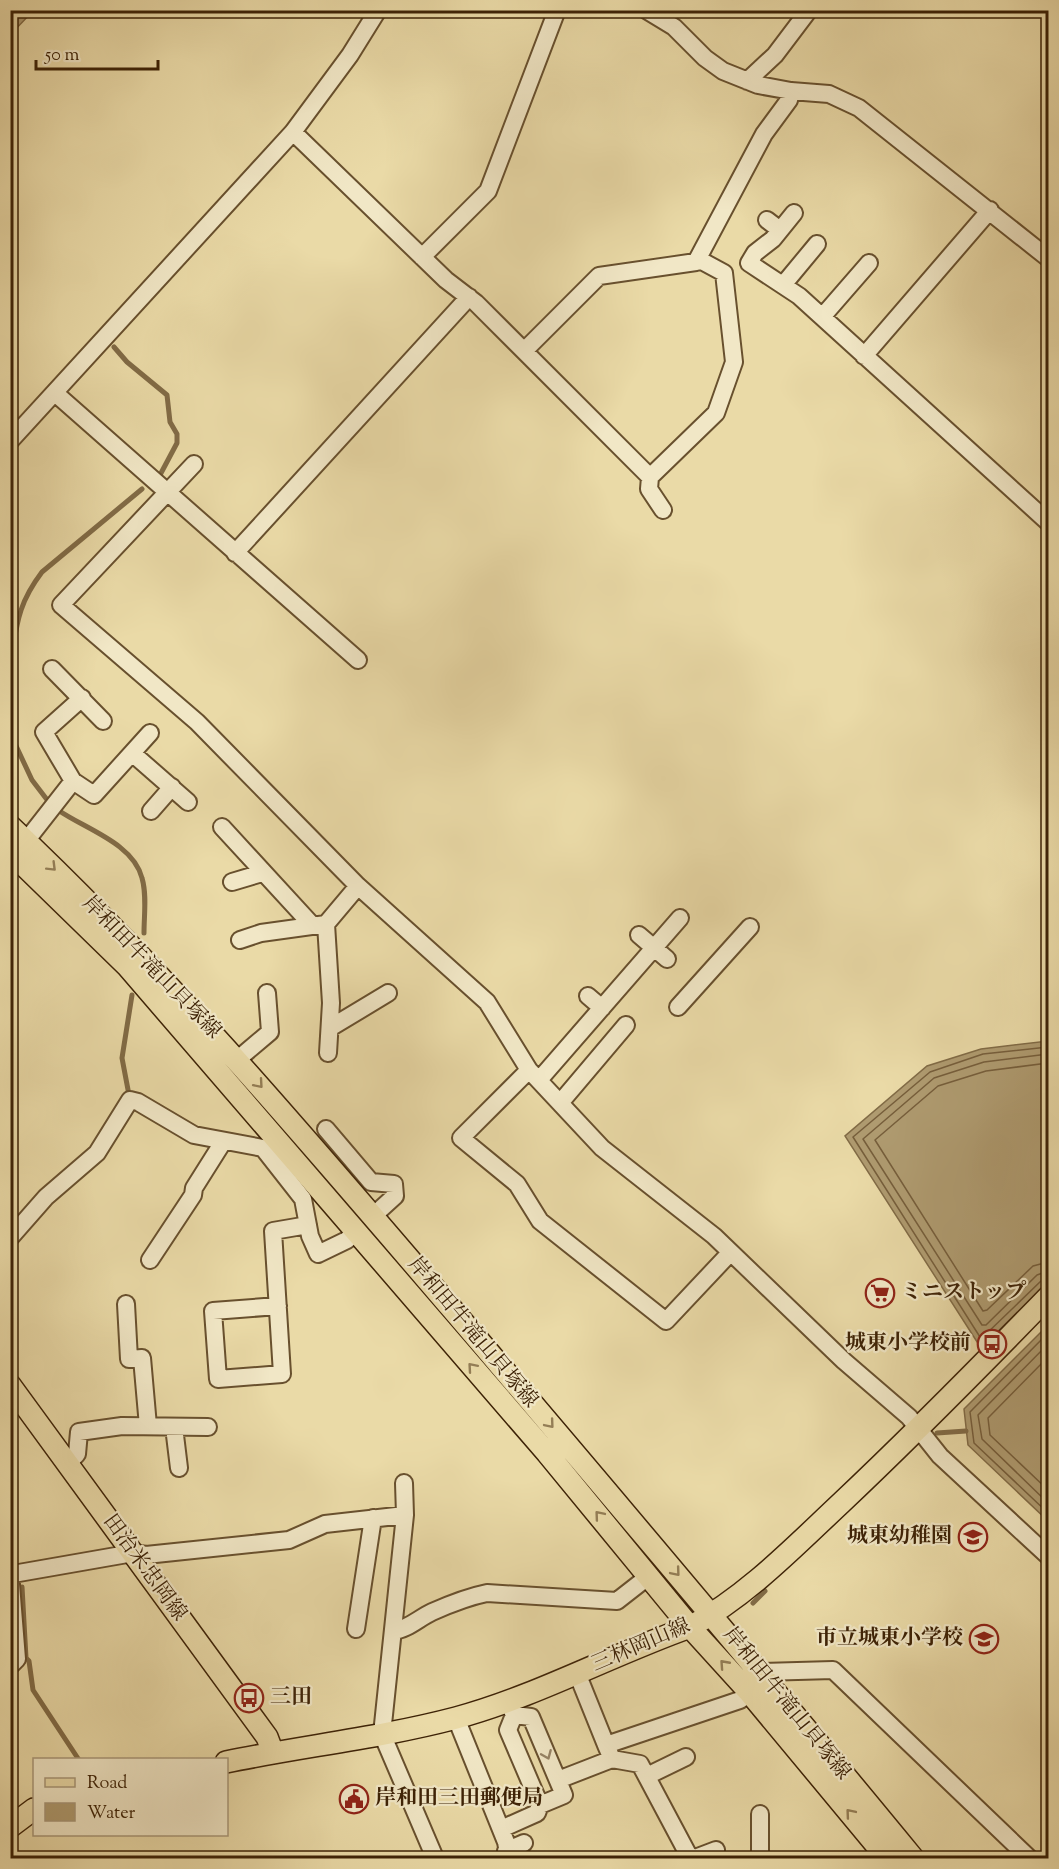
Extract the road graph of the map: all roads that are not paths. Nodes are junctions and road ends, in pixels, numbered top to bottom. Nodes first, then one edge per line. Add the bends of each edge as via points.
1 (378, 10) edge
2 (557, 10) edge
3 (646, 10) edge
4 (809, 10) edge
5 (747, 81) junction
6 (791, 91) junction
7 (293, 132) junction
8 (990, 210) junction
9 (794, 213) dead end
10 (817, 244) dead end
11 (422, 257) junction
12 (1048, 258) edge
13 (698, 259) junction
14 (869, 263) dead end
15 (783, 285) junction
16 (469, 297) junction
17 (822, 317) junction
18 (525, 350) junction
19 (864, 356) junction
20 (55, 393) junction
21 (10, 441) edge
22 (194, 464) dead end
23 (650, 477) junction
24 (168, 494) junction
25 (663, 510) dead end
26 (1048, 522) edge
27 (235, 553) junction
28 (358, 660) dead end
29 (52, 669) dead end
30 (82, 698) junction
31 (103, 721) dead end
32 (150, 733) dead end
33 (132, 753) junction
34 (73, 781) junction
35 (172, 787) junction
36 (188, 802) dead end
37 (151, 812) dead end
38 (10, 826) edge
39 (222, 827) dead end
40 (18, 846) edge
41 (262, 873) junction
42 (232, 882) dead end
43 (358, 886) junction
44 (680, 918) dead end
45 (319, 924) junction
46 (750, 927) dead end
47 (639, 935) dead end
48 (240, 940) dead end
49 (654, 947) junction
50 (667, 958) dead end
51 (267, 993) dead end
52 (388, 993) dead end
53 (588, 996) dead end
54 (678, 1006) dead end
55 (602, 1008) junction
56 (626, 1026) dead end
57 (330, 1028) junction
58 (328, 1053) dead end
59 (238, 1059) junction
60 (534, 1075) junction
61 (560, 1103) junction
62 (326, 1129) dead end
63 (223, 1142) junction
64 (373, 1216) junction
65 (308, 1225) junction
66 (356, 1231) junction
67 (10, 1238) edge
68 (730, 1253) junction
69 (150, 1260) dead end
70 (1048, 1297) edge
71 (126, 1304) dead end
72 (278, 1306) junction
73 (10, 1385) edge
74 (148, 1426) junction
75 (174, 1427) junction
76 (208, 1428) dead end
77 (918, 1429) junction
78 (68, 1463) junction
79 (179, 1468) dead end
80 (404, 1483) dead end
81 (405, 1515) junction
82 (373, 1518) junction
83 (133, 1553) junction
84 (1048, 1556) edge
85 (12, 1573) edge
86 (649, 1576) junction
87 (712, 1614) junction
88 (690, 1627) junction
89 (356, 1629) dead end
90 (393, 1631) junction
91 (10, 1666) edge
92 (761, 1672) junction
93 (577, 1673) junction
94 (750, 1693) junction
95 (511, 1708) junction
96 (456, 1718) junction
97 (382, 1734) junction
98 (609, 1752) junction
99 (273, 1753) junction
100 (686, 1757) dead end
101 (228, 1762) edge
102 (647, 1776) junction
103 (558, 1780) junction
104 (540, 1805) junction
105 (33, 1810) edge
106 (760, 1814) dead end
107 (10, 1827) edge
108 (501, 1829) junction
109 (524, 1843) dead end
110 (716, 1850) dead end
111 (508, 1855) edge
112 (435, 1858) edge
113 (693, 1858) edge
114 (760, 1858) edge
115 (887, 1858) edge
116 (913, 1858) edge
117 (1029, 1858) edge

1 - 7 street
2 - 11 street via 488,190
3 - 5 street via 674,27 723,71
4 - 5 street via 775,55
5 - 6 street
6 - 8 street via 829,94 859,108
6 - 13 street
7 - 11 street
7 - 20 street
8 - 12 street
8 - 19 street
9 - 15 street via 773,225 749,263
10 - 15 street
11 - 16 street
13 - 18 street via 599,276
13 - 23 street via 724,273 734,362 716,413
14 - 17 street
15 - 17 street
16 - 18 street
16 - 27 street
17 - 19 street
18 - 23 street
19 - 26 street
20 - 21 street
20 - 24 street
22 - 24 street
23 - 25 street via 649,489
24 - 27 street
24 - 43 street via 61,605 197,722
27 - 28 street
29 - 30 street
30 - 31 street
30 - 34 street via 44,732
32 - 33 street
33 - 34 street via 94,795
33 - 35 street
34 - 40 street
35 - 36 street
35 - 37 street
38 - 40 main road, 岸和田牛滝山貝塚線
39 - 41 street
40 -> 59 main road, 岸和田牛滝山貝塚線 via 142,955
40 - 66 main road, 岸和田牛滝山貝塚線
41 - 42 street
41 - 45 street
43 - 45 street
43 - 60 street via 487,1002
44 - 49 street
45 - 48 street
45 - 57 street via 331,1003
46 - 54 street via 688,984
47 - 49 street
49 - 50 street
49 - 55 street
51 - 59 street via 270,1032
52 - 57 street
53 - 55 street
55 - 60 street
56 - 61 street
57 - 58 street
59 -> 64 main road, 岸和田牛滝山貝塚線
60 - 61 street
60 - 68 street via 461,1138 517,1184 540,1221 666,1321
61 - 68 street via 602,1148
62 - 64 street via 371,1182 394,1184 395,1196
63 - 65 street via 263,1148 303,1199
63 - 67 street via 194,1135 130,1100 97,1153 46,1197
63 - 69 street
64 -> 87 main road, 岸和田牛滝山貝塚線
65 - 66 street via 318,1254 347,1240
65 - 72 street via 273,1231
86 -> 66 main road, 岸和田牛滝山貝塚線
68 - 77 street
70 - 77 main road, 三林岡山線
71 - 74 street via 129,1359 142,1358
72 - 72 street via 282,1374 218,1379 213,1311
73 - 78 main road, 田治米忠岡線
74 - 75 street
74 - 78 street via 79,1432 77,1454
75 - 76 street
75 - 79 street
77 - 84 street via 940,1456
77 - 87 main road, 三林岡山線 via 773,1567
78 - 83 main road, 田治米忠岡線
80 - 81 street
81 - 82 street
81 - 90 street
82 - 83 street via 325,1524 289,1540 256,1545
82 - 89 street via 355,1589
83 - 85 street
83 - 99 main road, 田治米忠岡線 via 267,1737
85 - 91 street via 17,1659
86 - 88 main road, 岸和田牛滝山貝塚線
86 - 90 street via 617,1601 487,1593 467,1597
87 - 88 main road, 三林岡山線
87 - 92 main road, 岸和田牛滝山貝塚線
88 - 93 main road, 三林岡山線
94 -> 88 main road, 岸和田牛滝山貝塚線
90 - 97 street
92 - 116 main road, 岸和田牛滝山貝塚線
92 - 117 street via 833,1670
93 - 95 main road, 三林岡山線
93 - 98 street
94 - 98 street
115 -> 94 main road, 岸和田牛滝山貝塚線
95 - 96 main road, 三林岡山線
95 -> 103 street via 531,1717
95 - 104 street via 507,1730
96 - 97 main road, 三林岡山線
96 - 108 street
97 - 99 main road, 三林岡山線
97 - 112 street
98 - 102 street via 640,1764
98 - 103 street
99 - 101 main road, 三林岡山線
100 - 102 street
102 - 113 street
103 - 104 street via 564,1795
104 - 108 street via 537,1813
105 - 107 main road
106 - 114 street
108 - 111 street
109 - 111 street
110 - 113 street

